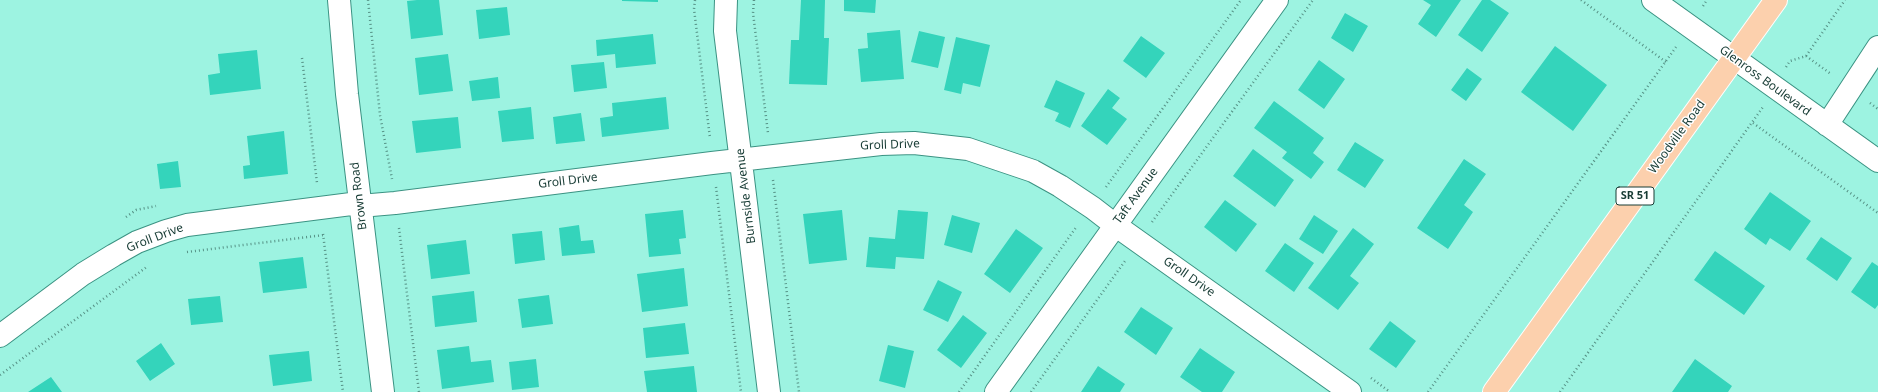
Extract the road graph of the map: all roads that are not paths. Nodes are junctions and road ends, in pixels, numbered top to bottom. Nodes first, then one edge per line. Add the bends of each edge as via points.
1 (339, 0) edge
2 (726, 0) edge
3 (1276, 0) edge
4 (1653, 0) edge
5 (1776, 0) edge
6 (1878, 47) edge
7 (1734, 58) junction
8 (1826, 125) junction
9 (742, 160) junction
10 (1878, 161) edge
11 (359, 205) junction
12 (1115, 226) junction
13 (0, 336) edge
14 (383, 392) edge
15 (770, 392) edge
16 (996, 392) edge
17 (1350, 392) edge
18 (1494, 392) edge

1 - 11 street, Brown Road
2 - 9 street, Burnside Avenue via 725,31
3 - 12 street, Taft Avenue
4 - 7 street, Glenross Boulevard
5 - 7 main road, Woodville Road / SR 51
6 - 8 street
7 - 8 street, Glenross Boulevard
7 - 18 main road, Woodville Road / SR 51
8 - 10 street, Glenross Boulevard
9 - 11 street, Groll Drive via 395,203
9 - 12 street, Groll Drive via 881,144 914,143 968,149 1019,165 1045,177 1093,208
9 - 15 street, Burnside Avenue
11 - 13 street, Groll Drive via 187,225 166,231 137,242 83,274
11 - 14 street, Brown Road
12 - 16 street, Taft Avenue
12 - 17 street, Groll Drive

